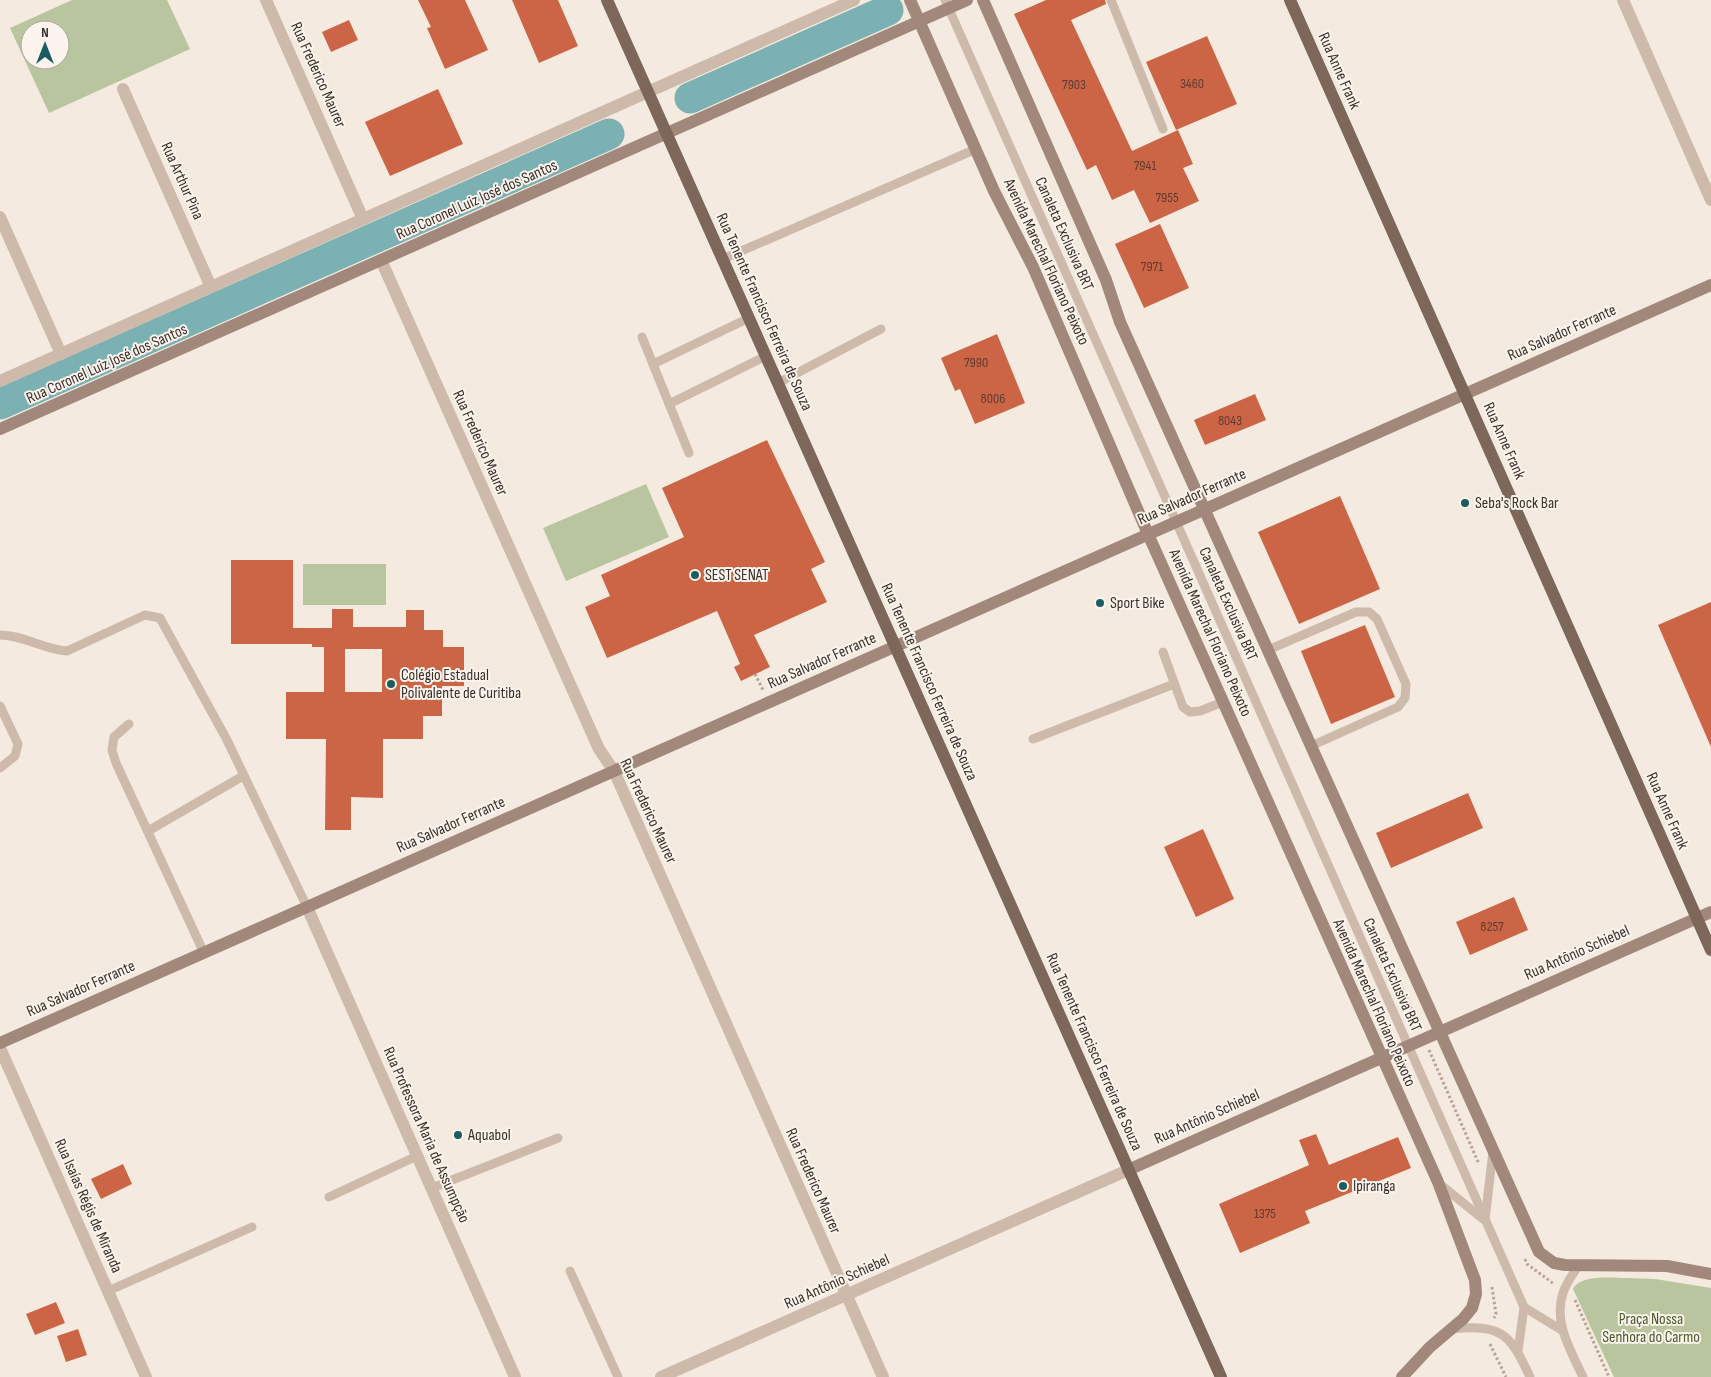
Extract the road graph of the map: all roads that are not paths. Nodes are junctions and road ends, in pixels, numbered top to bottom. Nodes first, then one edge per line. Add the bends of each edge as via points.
1 (266, 0) edge
2 (607, 0) edge
3 (854, 0) edge
4 (910, 0) edge
5 (967, 0) edge
6 (983, 0) edge
7 (1110, 0) edge
8 (1290, 0) edge
9 (1623, 0) edge
10 (946, 4) edge
11 (920, 21) junction
12 (123, 89) dead end
13 (648, 92) junction
14 (1163, 129) dead end
15 (667, 133) junction
16 (976, 149) junction
17 (1711, 200) edge
18 (0, 217) edge
19 (363, 218) junction
20 (723, 258) junction
21 (382, 260) junction
22 (1711, 285) edge
23 (211, 286) junction
24 (749, 318) junction
25 (881, 329) dead end
26 (642, 337) dead end
27 (61, 354) junction
28 (766, 356) junction
29 (653, 364) junction
30 (0, 381) edge
31 (778, 383) junction
32 (1465, 394) junction
33 (669, 404) junction
34 (0, 429) edge
35 (689, 453) dead end
36 (1205, 509) junction
37 (1176, 522) junction
38 (1148, 534) junction
39 (0, 635) edge
40 (895, 646) junction
41 (1268, 650) junction
42 (1163, 652) dead end
43 (1174, 684) junction
44 (1222, 702) junction
45 (0, 706) edge
46 (129, 724) dead end
47 (1033, 739) dead end
48 (1311, 746) junction
49 (0, 768) edge
50 (614, 771) junction
51 (243, 776) junction
52 (148, 831) junction
53 (306, 907) junction
54 (1711, 912) edge
55 (1697, 918) junction
56 (1711, 950) edge
57 (204, 952) junction
58 (1440, 1032) junction
59 (0, 1043) edge
60 (1408, 1046) junction
61 (0, 1048) edge
62 (1380, 1058) junction
63 (558, 1138) dead end
64 (1494, 1150) junction
65 (417, 1156) junction
66 (1128, 1170) junction
67 (1438, 1182) junction
68 (432, 1188) junction
69 (329, 1197) dead end
70 (1485, 1221) junction
71 (252, 1227) dead end
72 (1578, 1266) junction
73 (570, 1271) dead end
74 (1711, 1274) edge
75 (108, 1291) junction
76 (846, 1295) junction
77 (1524, 1307) junction
78 (1451, 1329) junction
79 (1563, 1331) junction
80 (1518, 1351) junction
81 (146, 1377) edge
82 (515, 1377) edge
83 (618, 1377) edge
84 (661, 1377) edge
85 (883, 1377) edge
86 (1220, 1377) edge
87 (1402, 1377) edge
88 (1530, 1377) edge
89 (1583, 1377) edge

1 - 19 street, Rua Frederico Maurer
2 - 13 main road, Rua Tenente Francisco Ferreira de Souza
3 - 13 street, Rua Coronel Luiz José dos Santos
4 - 11 street, Avenida Marechal Floriano Peixoto
5 - 10 street, Rua Coronel Luiz José dos Santos
6 - 36 street via 1106,280 1120,322
7 - 14 lane
8 - 32 main road, Rua Anne Frank
9 - 17 street
10 - 11 street, Rua Coronel Luiz José dos Santos
10 - 37 lane, Canaleta Exclusiva BRT
11 - 15 street, Rua Coronel Luiz José dos Santos
11 - 16 street, Avenida Marechal Floriano Peixoto
12 - 23 street, Rua Arthur Pina
13 - 15 main road, Rua Tenente Francisco Ferreira de Souza
13 - 19 street, Rua Coronel Luiz José dos Santos
15 - 20 main road, Rua Tenente Francisco Ferreira de Souza
15 - 21 street, Rua Coronel Luiz José dos Santos
16 - 20 lane
16 - 38 street, Avenida Marechal Floriano Peixoto via 1033,266
18 - 27 street
19 - 23 street, Rua Coronel Luiz José dos Santos
20 - 24 main road, Rua Tenente Francisco Ferreira de Souza
21 - 34 street, Rua Coronel Luiz José dos Santos
21 - 50 street, Rua Frederico Maurer via 599,749
22 - 32 street, Rua Salvador Ferrante
23 - 27 street, Rua Coronel Luiz José dos Santos
24 - 28 main road, Rua Tenente Francisco Ferreira de Souza
24 - 29 lane
25 - 31 lane
26 - 29 lane
27 - 30 street, Rua Coronel Luiz José dos Santos
28 - 31 main road, Rua Tenente Francisco Ferreira de Souza
28 - 33 lane
29 - 33 lane
31 - 40 main road, Rua Tenente Francisco Ferreira de Souza
32 - 36 street, Rua Salvador Ferrante
32 - 55 main road, Rua Anne Frank
33 - 35 lane
36 - 37 street, Rua Salvador Ferrante
36 - 41 street
37 - 38 street, Rua Salvador Ferrante
37 - 60 lane, Canaleta Exclusiva BRT
38 - 40 street, Rua Salvador Ferrante
38 - 44 street, Avenida Marechal Floriano Peixoto
39 - 51 lane via 12,635 53,650 66,651 145,615 160,618 227,740
40 - 50 street, Rua Salvador Ferrante
40 - 66 main road, Rua Tenente Francisco Ferreira de Souza
41 - 48 street
41 - 48 lane via 1356,612 1368,612 1377,619 1406,684 1405,698 1398,707
42 - 43 lane
43 - 44 lane via 1183,707 1190,712
43 - 47 lane
44 - 62 street, Avenida Marechal Floriano Peixoto
45 - 49 lane via 18,744 15,756
46 - 52 lane via 114,737 112,750
48 - 58 street
50 - 53 street, Rua Salvador Ferrante
50 - 76 street, Rua Frederico Maurer
51 - 52 lane
51 - 53 lane
52 - 57 lane
53 - 57 street, Rua Salvador Ferrante
53 - 65 street, Rua Professora Maria de Assumpção
54 - 55 street, Rua Antônio Schiebel
55 - 56 main road, Rua Anne Frank
55 - 58 street, Rua Antônio Schiebel
57 - 59 street, Rua Salvador Ferrante
58 - 60 street, Rua Antônio Schiebel
58 - 64 street
60 - 62 street, Rua Antônio Schiebel
60 - 70 lane, Canaleta Exclusiva BRT
61 - 75 street, Rua Isaías Régis de Miranda
62 - 66 street, Rua Antônio Schiebel
62 - 67 street, Avenida Marechal Floriano Peixoto
63 - 68 lane
64 - 70 lane
64 - 72 street via 1539,1252 1554,1263
65 - 68 street, Rua Professora Maria de Assumpção
65 - 69 lane
66 - 76 street, Rua Antônio Schiebel
66 - 86 main road, Rua Tenente Francisco Ferreira de Souza
67 - 70 lane, Canaleta Exclusiva BRT
67 - 78 street, Avenida Marechal Floriano Peixoto via 1475,1280 1472,1308
68 - 82 street, Rua Professora Maria de Assumpção
70 - 77 lane, Canaleta Exclusiva BRT
71 - 75 lane
72 - 74 street via 1667,1266
72 - 79 lane via 1563,1291 1560,1305
73 - 83 lane
75 - 81 street, Rua Isaías Régis de Miranda
76 - 84 street, Rua Antônio Schiebel
76 - 85 street, Rua Frederico Maurer
77 - 79 lane
77 - 80 lane
78 - 80 lane via 1490,1328 1511,1342
78 - 87 street
79 - 89 lane
80 - 88 lane

